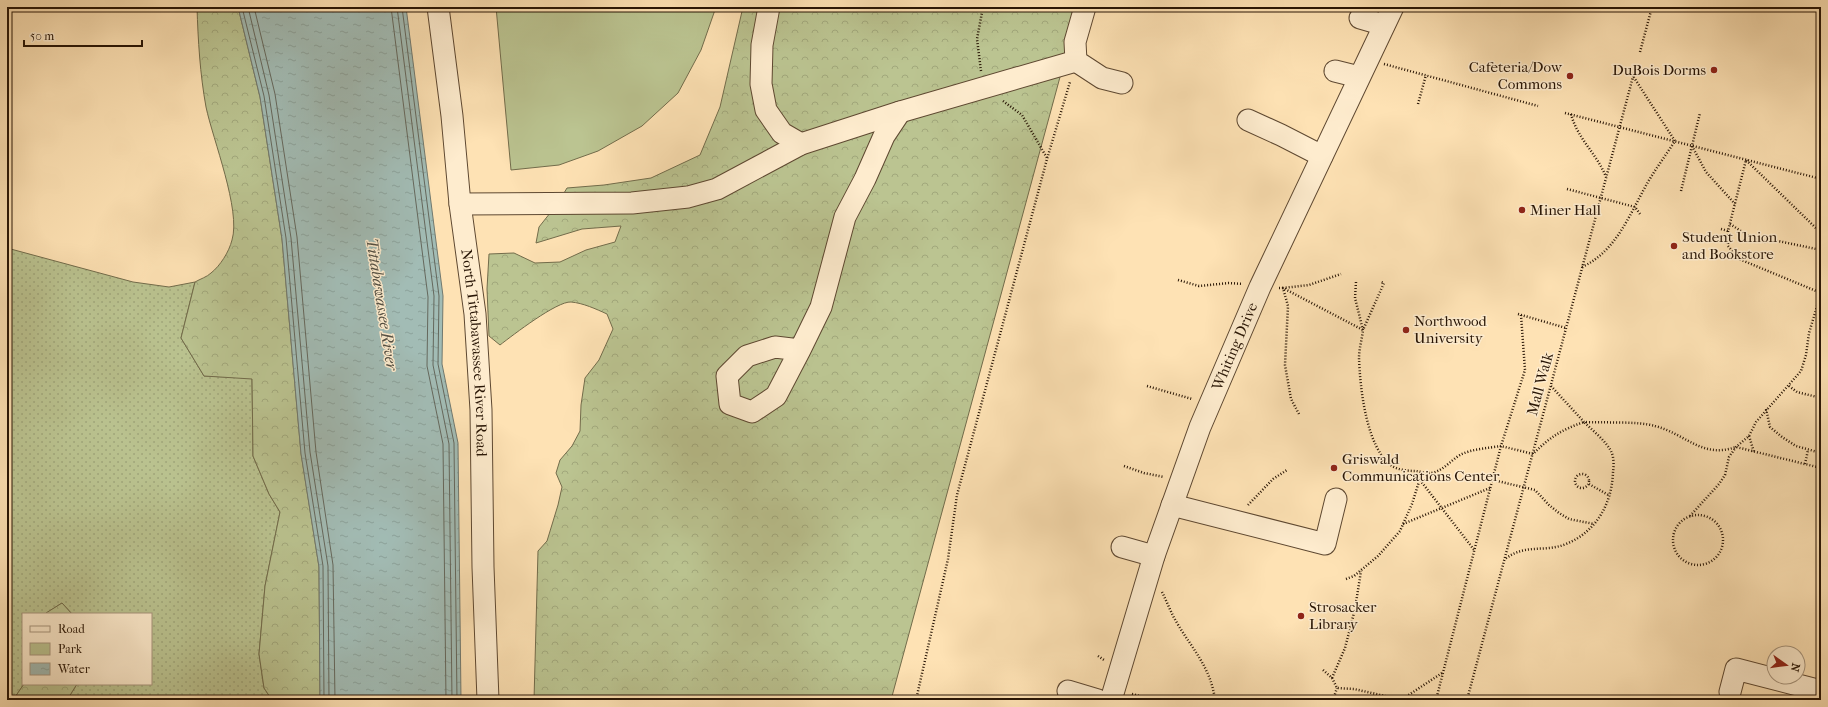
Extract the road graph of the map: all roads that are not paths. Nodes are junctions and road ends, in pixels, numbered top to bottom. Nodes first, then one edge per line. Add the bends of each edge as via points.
1 (438, 7) edge
2 (769, 7) edge
3 (1085, 7) edge
4 (1393, 7) edge
5 (1360, 18) dead end
6 (1384, 25) junction
7 (1076, 61) junction
8 (1335, 71) dead end
9 (1359, 78) junction
10 (1122, 83) dead end
11 (900, 112) junction
12 (1248, 120) dead end
13 (800, 144) junction
14 (1322, 156) junction
15 (460, 204) junction
16 (800, 350) dead end
17 (1175, 496) junction
18 (1336, 499) dead end
19 (1122, 547) dead end
20 (1154, 556) junction
21 (1068, 691) dead end
22 (1821, 691) edge
23 (1730, 692) dead end
24 (488, 700) edge
25 (1098, 700) edge
26 (1111, 700) edge

1 - 15 street, North Tittabawassee River Road
2 - 13 street via 762,45 761,84 766,110 782,133
3 - 7 street via 1076,42
4 - 6 street, Whiting Drive
5 - 6 street
6 - 9 street, Whiting Drive
7 - 10 street via 1102,78
7 - 11 street
8 - 9 street
9 - 14 street, Whiting Drive
11 - 13 street
11 - 16 street via 884,136 845,217 821,307
12 - 14 street
13 - 15 street via 717,189 688,197 632,203
14 - 17 street, Whiting Drive via 1260,286 1210,403
15 - 24 street, North Tittabawassee River Road via 475,314 481,410
17 - 18 street via 1325,544
17 - 20 street, Whiting Drive
19 - 20 street
20 - 26 street, Whiting Drive
21 - 25 street
22 - 23 street via 1736,669

